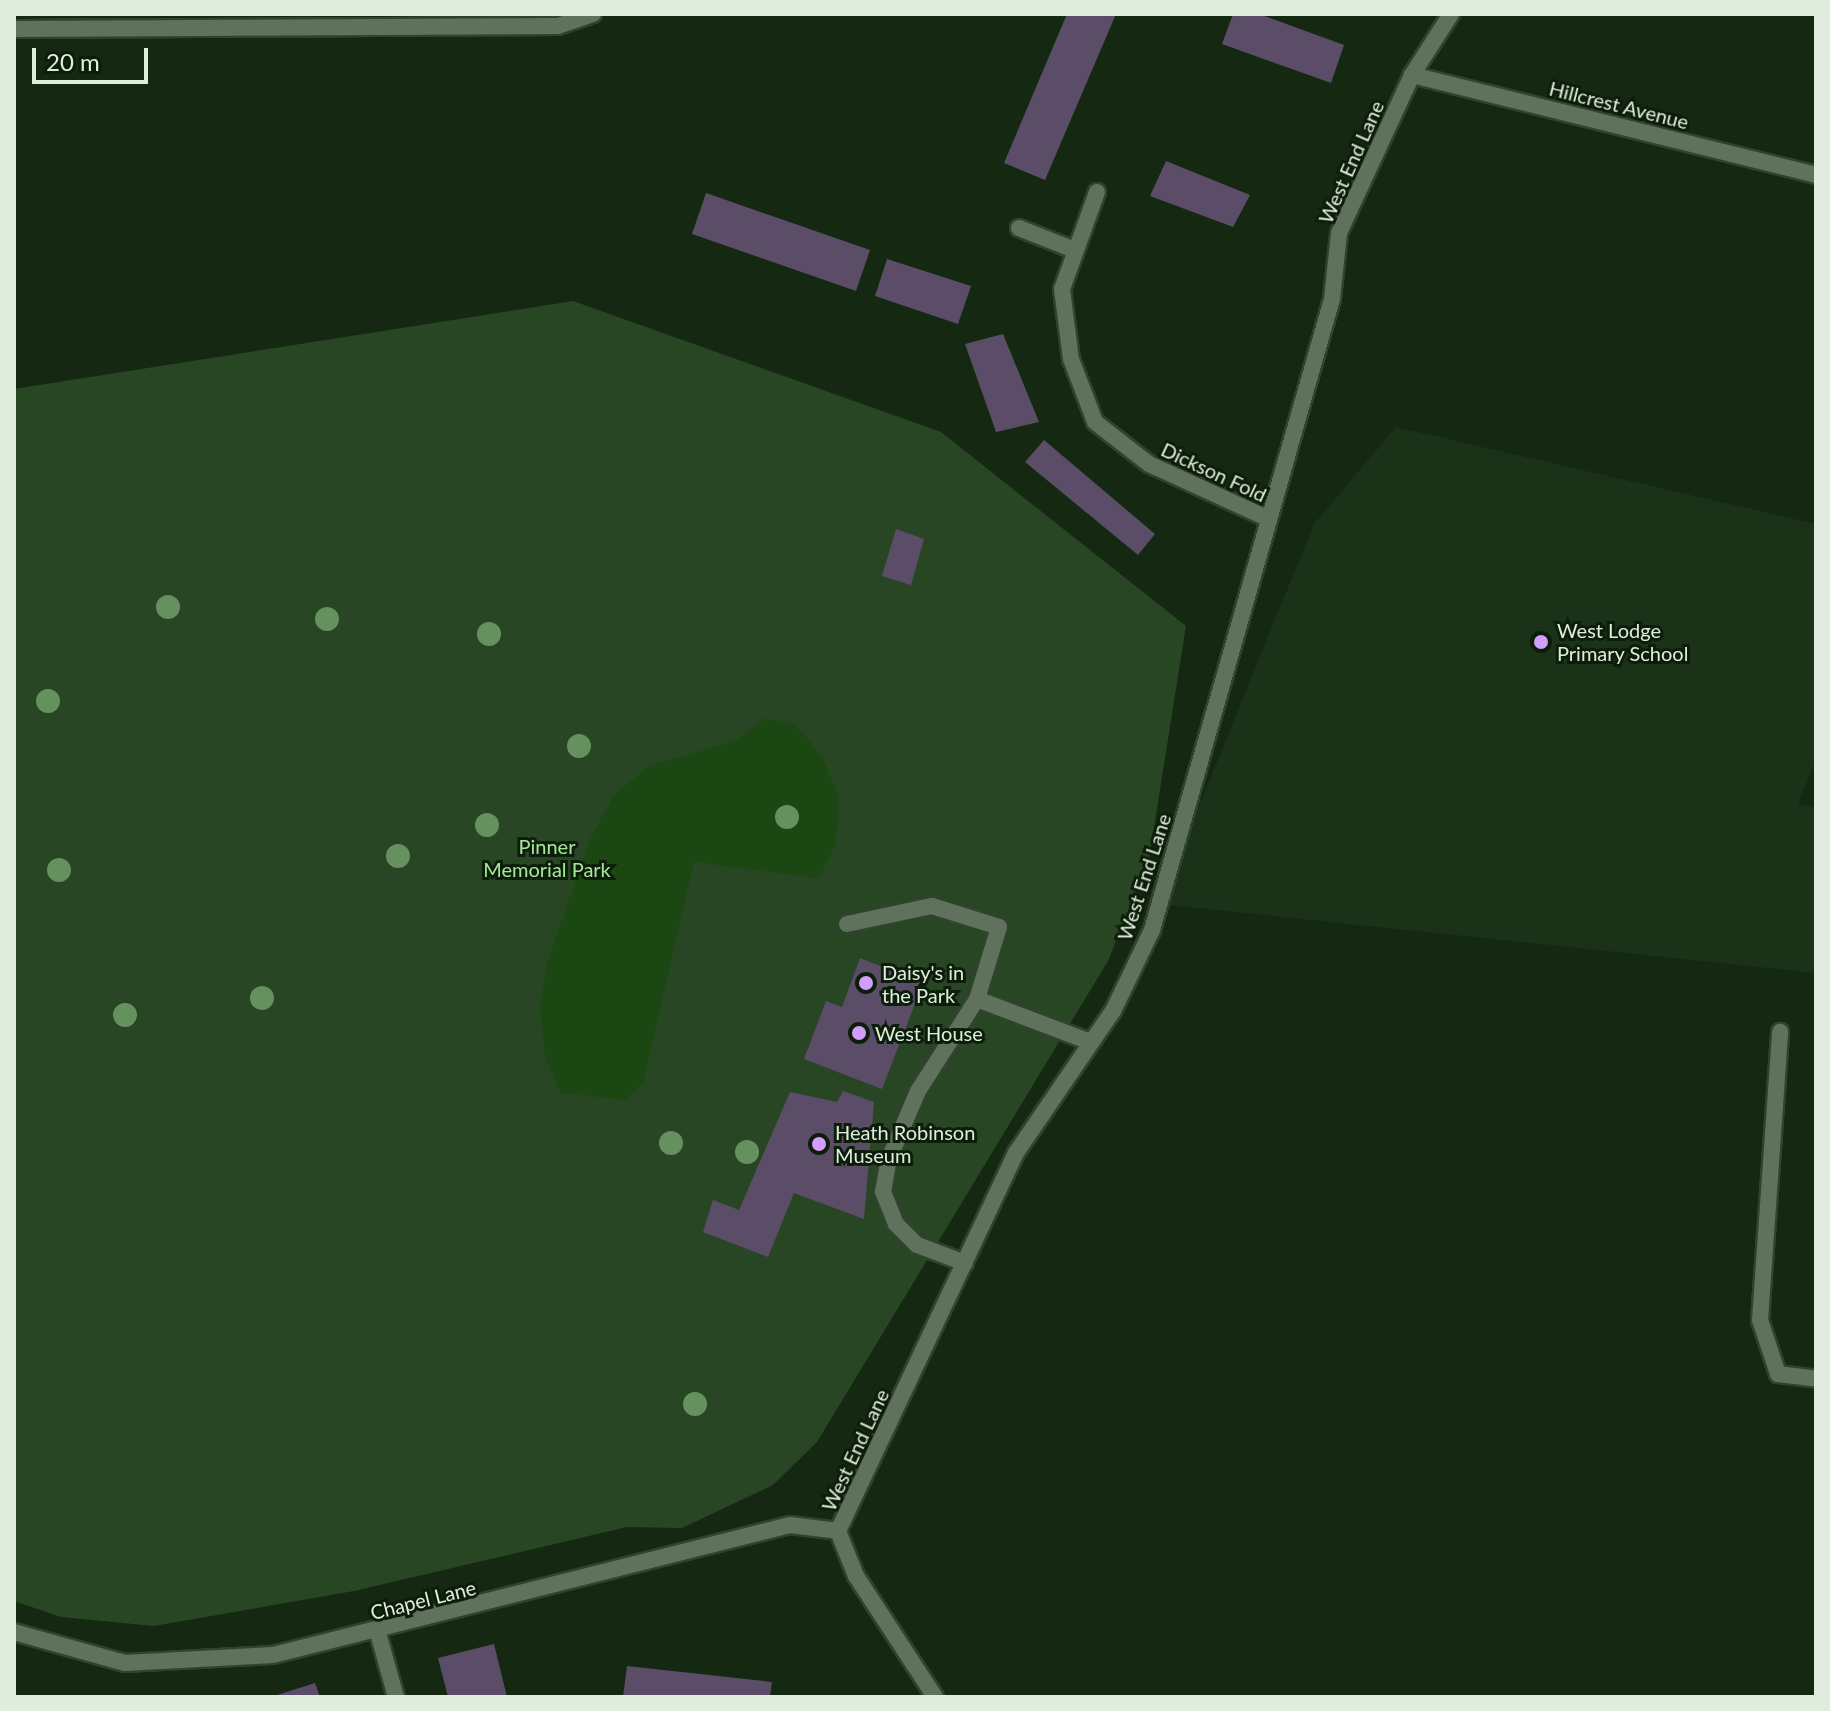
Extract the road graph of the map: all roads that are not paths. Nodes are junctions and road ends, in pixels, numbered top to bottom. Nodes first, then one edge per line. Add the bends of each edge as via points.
1 (593, 14) edge
2 (1451, 14) edge
3 (14, 29) edge
4 (1412, 75) junction
5 (1816, 175) edge
6 (1097, 192) dead end
7 (1019, 228) dead end
8 (1072, 249) junction
9 (1269, 519) junction
10 (847, 924) dead end
11 (977, 999) junction
12 (1780, 1032) dead end
13 (1090, 1042) junction
14 (965, 1263) junction
15 (1816, 1379) edge
16 (838, 1531) junction
17 (14, 1632) edge
18 (378, 1633) junction
19 (396, 1697) edge
20 (935, 1697) edge

1 - 3 street via 558,26
2 - 4 street, West End Lane
4 - 5 street, Hillcrest Avenue
4 - 9 street, West End Lane via 1339,233 1332,299
6 - 8 street, Dickson Fold
7 - 8 street
8 - 9 street, Dickson Fold via 1064,303 1071,359 1095,422 1149,464
9 - 13 street, West End Lane via 1152,930 1113,1011
10 - 11 street via 932,906 999,927
11 - 13 street
11 - 14 street via 918,1091 889,1159 883,1192 896,1224 917,1245
12 - 15 street via 1760,1320 1778,1374
13 - 14 street, West End Lane via 1016,1153
14 - 16 street, West End Lane
16 - 18 street, Chapel Lane via 790,1525
16 - 20 street, West End Lane via 856,1576
17 - 18 street, Chapel Lane via 125,1663 273,1655
18 - 19 street

